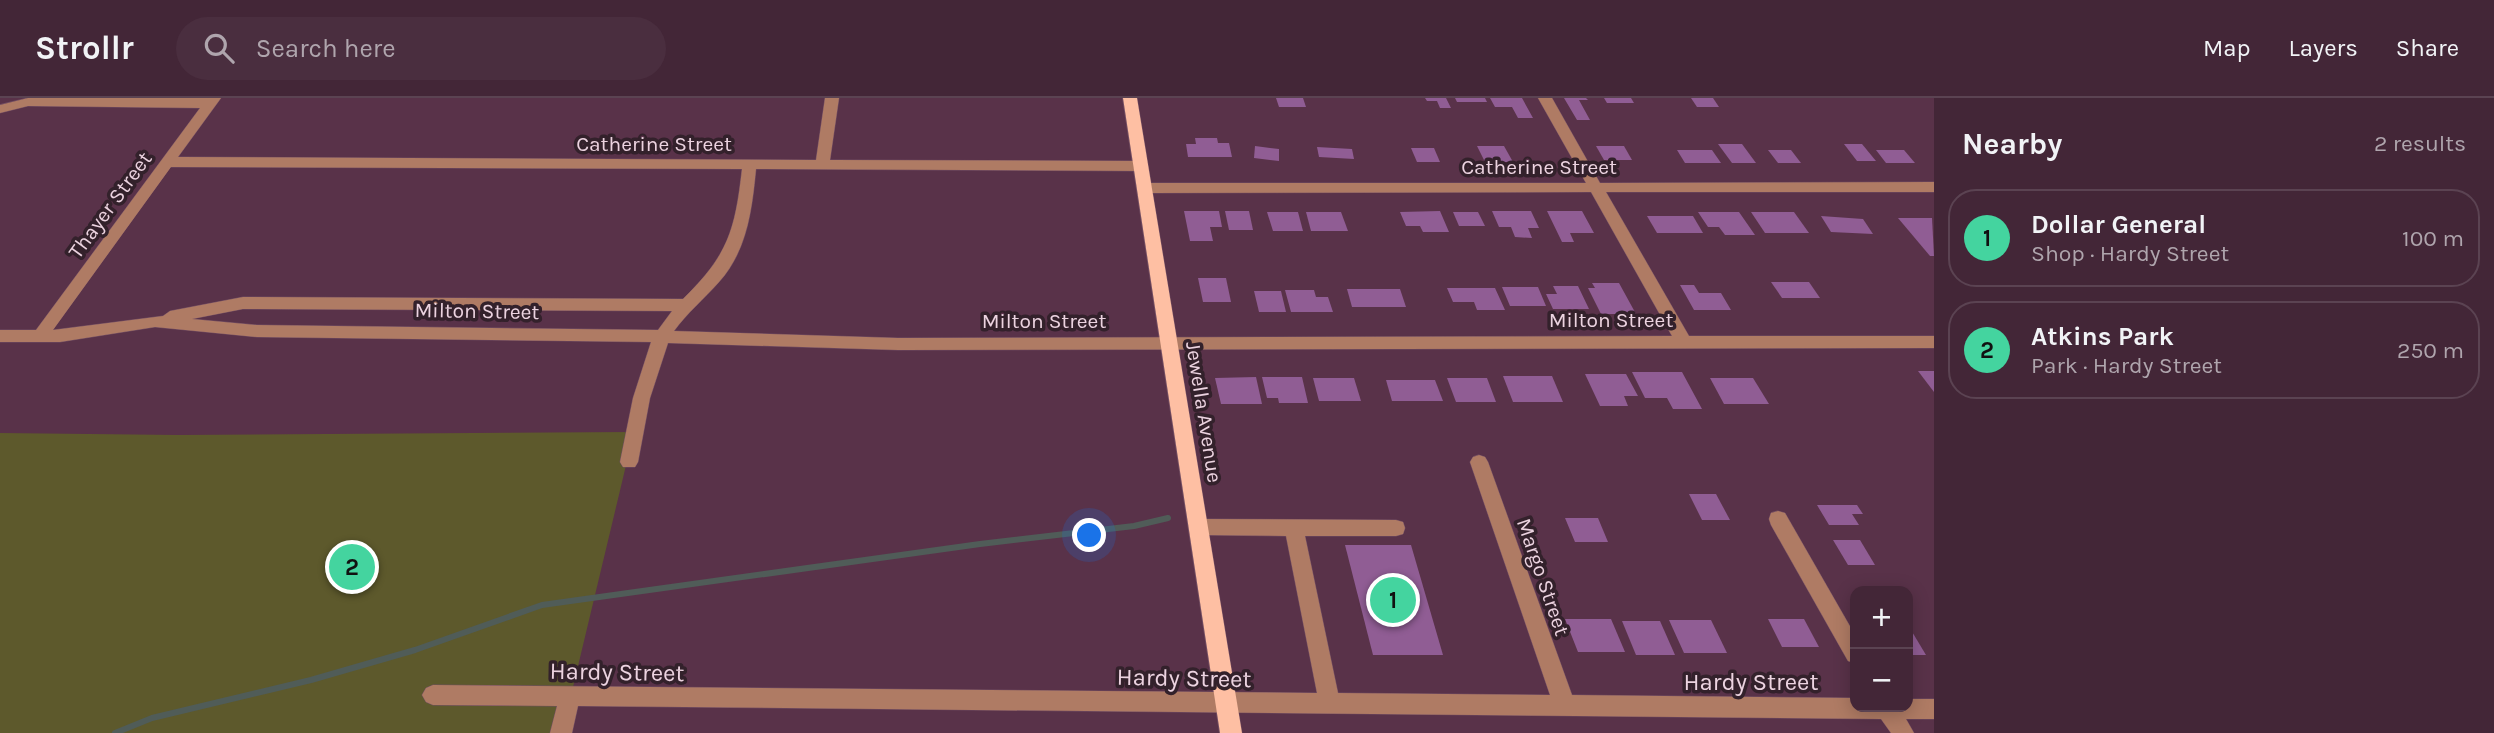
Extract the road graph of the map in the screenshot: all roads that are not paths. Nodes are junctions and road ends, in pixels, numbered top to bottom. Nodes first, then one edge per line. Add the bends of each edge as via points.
1 (832, 98) edge
2 (1130, 98) edge
3 (1545, 98) edge
4 (212, 101) edge
5 (0, 109) edge
6 (167, 162) junction
7 (749, 166) junction
8 (822, 166) junction
9 (1141, 166) junction
10 (1595, 187) junction
11 (1934, 187) edge
12 (1144, 188) junction
13 (687, 305) junction
14 (155, 321) junction
15 (0, 336) edge
16 (40, 336) junction
17 (662, 338) junction
18 (1934, 342) edge
19 (1684, 343) junction
20 (1170, 344) junction
21 (629, 462) dead end
22 (1479, 462) dead end
23 (1779, 519) dead end
24 (1199, 527) junction
25 (1294, 527) junction
26 (1396, 528) dead end
27 (1852, 649) edge
28 (433, 695) dead end
29 (570, 698) junction
30 (1227, 705) junction
31 (1330, 705) junction
32 (1565, 707) junction
33 (1850, 708) edge
34 (1913, 709) edge
35 (1934, 709) edge
36 (1890, 712) edge
37 (561, 733) edge
38 (1231, 733) edge
39 (1903, 733) edge

1 - 8 street
2 - 9 main road, Jewella Avenue
3 - 10 street
4 - 5 street via 28,102
4 - 6 street, Thayer Street
6 - 7 street, Catherine Street
6 - 16 street, Thayer Street
7 - 8 street, Catherine Street
7 - 13 street via 732,252
8 - 9 street, Catherine Street
9 - 12 main road, Jewella Avenue
10 - 11 street, Catherine Street
10 - 12 street, Catherine Street
10 - 19 street
12 - 20 main road, Jewella Avenue
13 - 14 street, Milton Street via 243,303
13 - 17 street
14 - 16 street, Milton Street
14 - 17 street, Milton Street via 257,331
15 - 16 street, Milton Street
17 - 20 street, Milton Street
17 - 21 street
18 - 19 street, Milton Street
19 - 20 street, Milton Street
20 - 24 main road, Jewella Avenue
22 - 32 street, Margo Street
23 - 27 street
24 - 25 street
24 - 30 main road, Jewella Avenue
25 - 26 street
25 - 31 street
28 - 29 street, Hardy Street
29 - 30 street, Hardy Street
29 - 37 street
30 - 31 street, Hardy Street
30 - 38 main road, Jewella Avenue
31 - 32 street, Hardy Street
32 - 33 street, Hardy Street
34 - 35 street, Hardy Street
36 - 39 street

